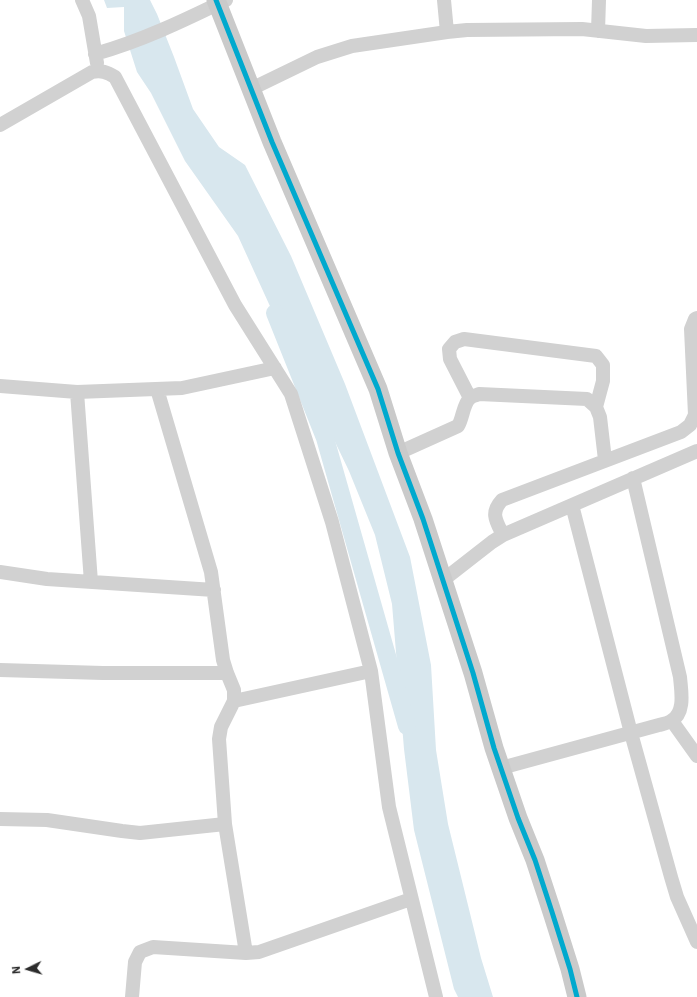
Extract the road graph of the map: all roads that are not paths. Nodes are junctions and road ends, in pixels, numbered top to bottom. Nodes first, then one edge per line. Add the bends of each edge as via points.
1 (82, 0) edge
2 (444, 0) edge
3 (599, 0) edge
4 (219, 1) edge
5 (598, 31) junction
6 (447, 32) junction
7 (697, 35) edge
8 (95, 54) junction
9 (98, 71) junction
10 (251, 89) junction
11 (0, 125) edge
12 (697, 318) edge
13 (275, 368) junction
14 (0, 386) edge
15 (157, 389) junction
16 (77, 392) junction
17 (470, 398) junction
18 (596, 407) junction
19 (697, 451) edge
20 (398, 453) junction
21 (605, 460) junction
22 (633, 478) junction
23 (572, 505) junction
24 (503, 535) junction
25 (0, 572) edge
26 (442, 581) junction
27 (91, 582) junction
28 (214, 590) junction
29 (0, 670) edge
30 (371, 671) junction
31 (227, 673) junction
32 (234, 701) junction
33 (672, 721) junction
34 (631, 733) junction
35 (697, 756) edge
36 (501, 768) junction
37 (0, 819) edge
38 (225, 824) junction
39 (411, 899) junction
40 (697, 942) edge
41 (246, 953) junction
42 (132, 997) edge
43 (436, 997) edge
44 (577, 997) edge

1 - 8 street via 89,16
2 - 6 street
3 - 5 street
4 - 8 street via 165,29 125,46
4 - 10 main road
5 - 6 street via 582,29
5 - 7 street via 646,36
6 - 10 street via 352,46 317,57
8 - 9 street
9 - 11 street via 92,72
9 - 13 street via 107,72 115,77 235,304
10 - 20 main road via 378,389
12 - 21 street via 692,329 695,415 690,425 680,432
13 - 15 street via 182,388
13 - 30 street via 291,394 332,522
14 - 16 street
15 - 16 street
15 - 28 street via 211,572
16 - 27 street
17 - 18 street via 479,394 573,398 587,400
17 - 18 street via 450,359 449,349 455,342 464,339 596,356 603,365 603,381
17 - 20 street via 458,426
18 - 21 street via 600,417
19 - 22 street
20 - 26 main road via 423,519
21 - 24 street via 502,500 496,506 494,517
22 - 23 street
22 - 33 street via 680,676 682,698 679,712
23 - 24 street
23 - 34 street
24 - 26 street
25 - 27 street
26 - 36 main road
27 - 28 street
28 - 31 street
29 - 31 street
30 - 32 street
30 - 39 street via 389,807
31 - 32 street via 234,690
32 - 38 street via 221,727 219,739
33 - 34 street
33 - 35 street
34 - 36 street
34 - 40 street via 677,897
36 - 44 main road via 535,860
37 - 38 street via 47,820 140,833
38 - 41 street
39 - 41 street via 276,947
39 - 43 street
41 - 42 street via 154,947 140,952 135,962

